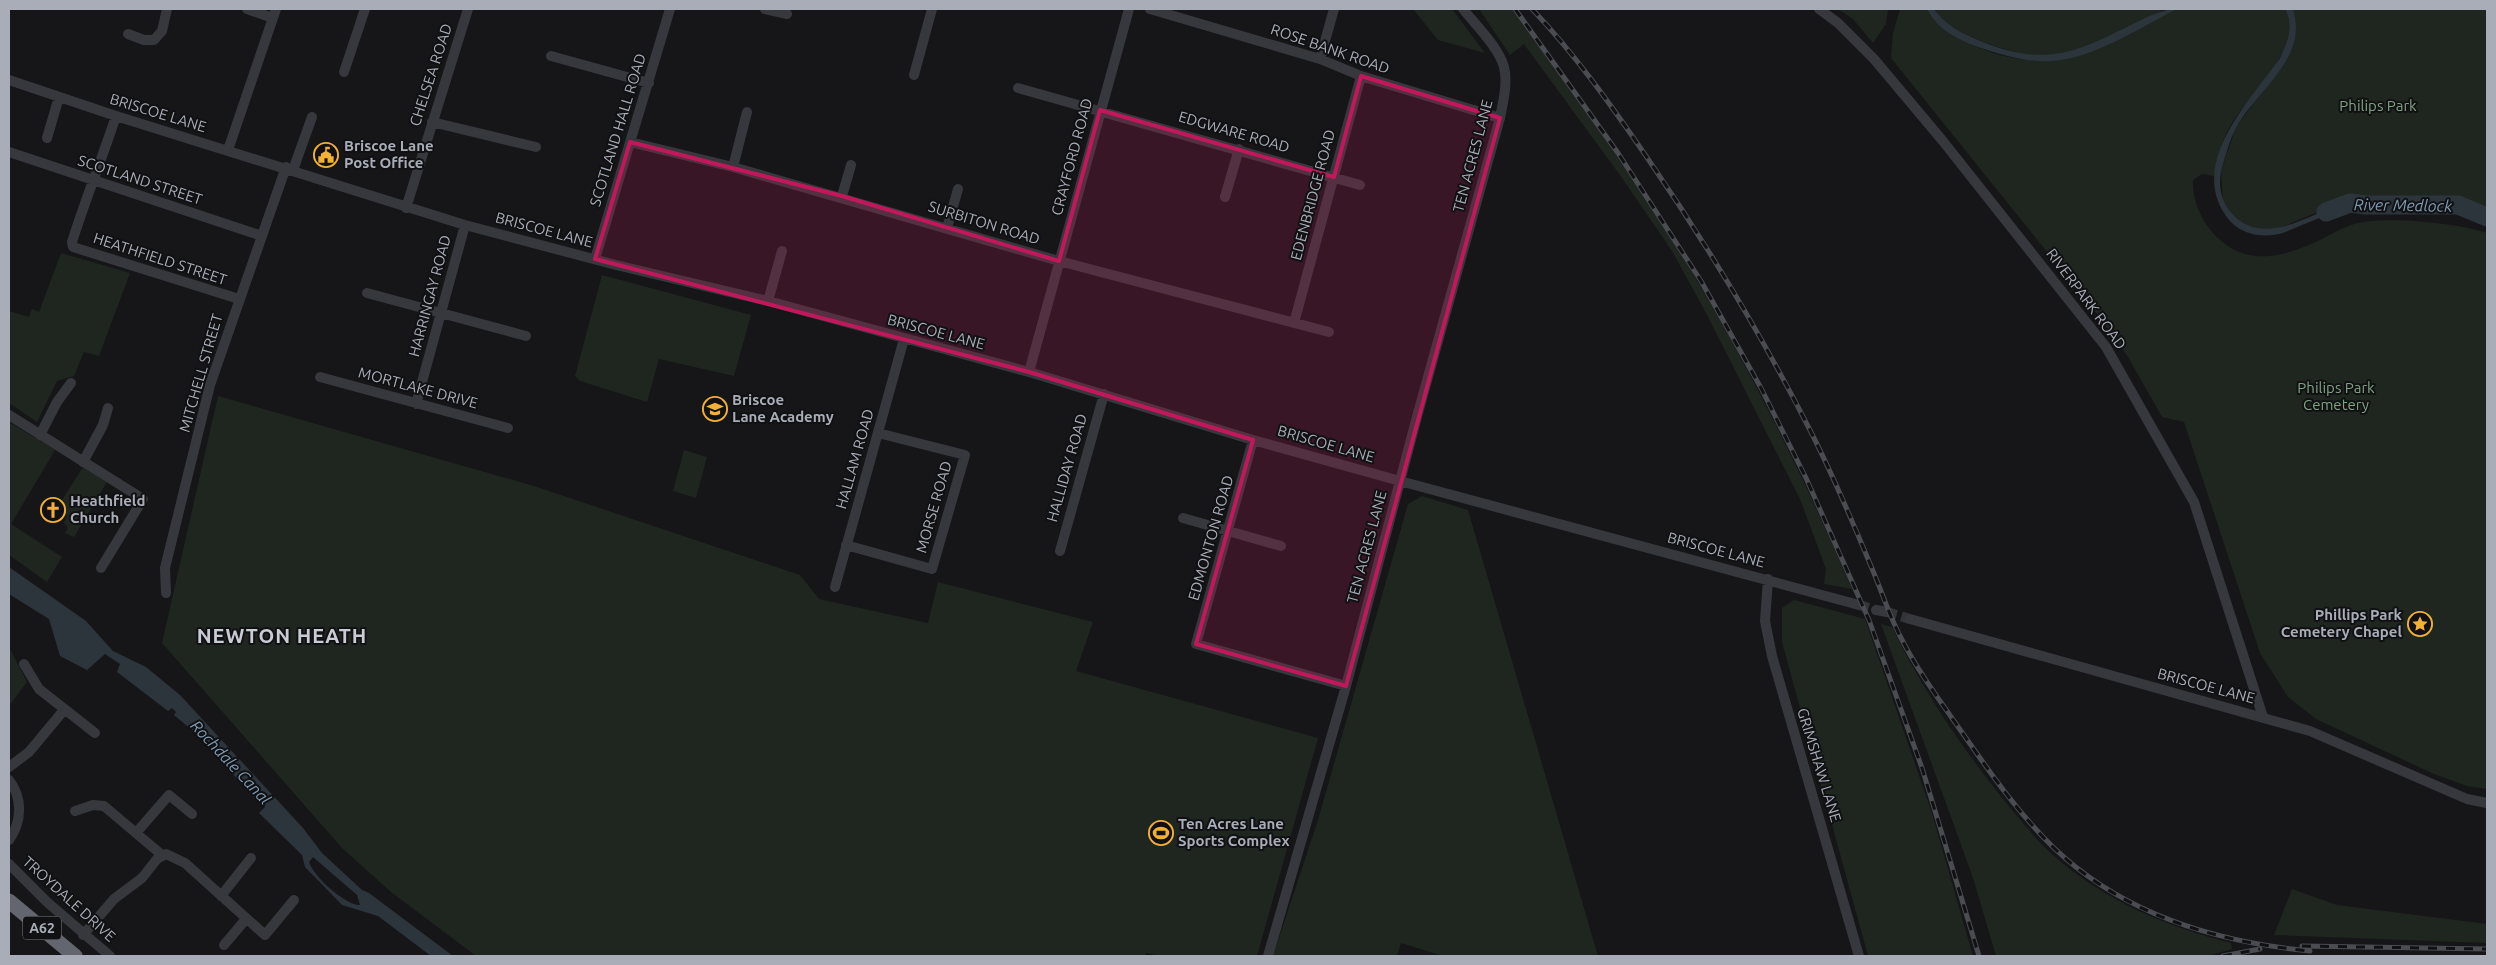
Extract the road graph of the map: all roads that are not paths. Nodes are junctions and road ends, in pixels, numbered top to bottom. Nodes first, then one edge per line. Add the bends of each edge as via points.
1 (167, 9) edge
2 (247, 9) edge
3 (365, 9) edge
4 (468, 9) edge
5 (670, 9) edge
6 (766, 9) edge
7 (932, 9) edge
8 (1129, 9) edge
9 (1150, 9) edge
10 (1334, 9) edge
11 (1463, 9) edge
12 (1819, 9) edge
13 (274, 13) edge
14 (787, 14) dead end
15 (128, 34) dead end
16 (551, 56) dead end
17 (1320, 59) junction
18 (344, 72) dead end
19 (914, 74) dead end
20 (1361, 76) junction
21 (9, 81) edge
22 (648, 83) junction
23 (1018, 88) dead end
24 (60, 97) junction
25 (1100, 110) junction
26 (747, 112) dead end
27 (116, 116) junction
28 (312, 117) dead end
29 (1500, 118) junction
30 (432, 122) junction
31 (47, 138) dead end
32 (630, 142) junction
33 (536, 147) dead end
34 (1239, 149) junction
35 (228, 150) junction
36 (9, 152) edge
37 (851, 165) dead end
38 (733, 166) junction
39 (290, 169) junction
40 (1334, 177) junction
41 (92, 180) junction
42 (1360, 184) dead end
43 (958, 189) dead end
44 (842, 196) junction
45 (1225, 197) dead end
46 (406, 208) junction
47 (465, 225) junction
48 (947, 228) junction
49 (262, 236) junction
50 (782, 252) dead end
51 (595, 259) junction
52 (1059, 261) junction
53 (367, 293) dead end
54 (239, 299) junction
55 (768, 301) junction
56 (441, 313) junction
57 (1294, 322) junction
58 (1329, 332) dead end
59 (526, 336) dead end
60 (904, 340) junction
61 (1029, 372) junction
62 (320, 377) dead end
63 (72, 383) dead end
64 (1104, 394) junction
65 (416, 404) junction
66 (108, 408) dead end
67 (9, 415) edge
68 (508, 428) dead end
69 (878, 433) junction
70 (40, 435) junction
71 (1253, 440) junction
72 (83, 462) junction
73 (1400, 481) junction
74 (1183, 518) dead end
75 (1229, 531) junction
76 (846, 545) junction
77 (1281, 546) dead end
78 (1060, 551) dead end
79 (102, 568) dead end
80 (1768, 579) junction
81 (835, 588) dead end
82 (166, 593) dead end
83 (1859, 605) tunnel mouth
84 (1876, 610) tunnel mouth
85 (1886, 612) tunnel mouth
86 (1910, 618) tunnel mouth
87 (24, 664) dead end
88 (1346, 686) junction
89 (64, 710) junction
90 (2263, 717) junction
91 (95, 733) dead end
92 (9, 767) edge
93 (9, 780) edge
94 (2487, 803) edge
95 (75, 811) dead end
96 (192, 814) dead end
97 (136, 833) junction
98 (9, 840) edge
99 (162, 855) junction
100 (251, 858) dead end
101 (9, 864) edge
102 (222, 896) junction
103 (294, 900) dead end
104 (11, 907) edge
105 (246, 919) junction
106 (83, 935) junction
107 (224, 945) dead end
108 (75, 956) edge
109 (110, 956) edge
110 (1268, 956) edge
111 (1859, 956) edge

1 - 15 street via 162,31 154,40
2 - 13 street
3 - 18 street
4 - 30 street, CHELSEA ROAD
5 - 22 street, SCOTLAND HALL ROAD
6 - 14 street
7 - 19 street
8 - 25 street, CRAYFORD ROAD
9 - 17 street, ROSE BANK ROAD
10 - 17 street
11 - 29 street, TEN ACRES LANE via 1504,67 1505,90
12 - 90 street, RIVERPARK ROAD via 1838,23 1880,66 2106,347 2194,502
13 - 35 street
16 - 22 street
17 - 20 street, ROSE BANK ROAD
20 - 29 street, ROSE BANK ROAD
20 - 40 street, EDENBRIDGE ROAD
21 - 24 street, BRISCOE LANE
22 - 32 street, SCOTLAND HALL ROAD
23 - 25 street, EDGWARE ROAD
24 - 27 street, BRISCOE LANE
24 - 31 street
25 - 34 street, EDGWARE ROAD
25 - 52 street, CRAYFORD ROAD
26 - 38 street
27 - 35 street, BRISCOE LANE
27 - 41 street
28 - 39 street, MITCHELL STREET
29 - 73 street, TEN ACRES LANE
30 - 33 street
30 - 46 street, CHELSEA ROAD
32 - 38 street, SURBITON ROAD
32 - 51 street, SCOTLAND HALL ROAD
34 - 40 street, EDGWARE ROAD
34 - 45 street
35 - 39 street, BRISCOE LANE
36 - 41 street, SCOTLAND STREET
37 - 44 street
38 - 44 street, SURBITON ROAD
39 - 46 street, BRISCOE LANE
39 - 49 street, MITCHELL STREET
40 - 42 street, EDGWARE ROAD
40 - 57 street, EDENBRIDGE ROAD
41 - 49 street, SCOTLAND STREET
41 - 54 street, HEATHFIELD STREET via 73,247
43 - 48 street
44 - 48 street, SURBITON ROAD
46 - 47 street, BRISCOE LANE
47 - 51 street, BRISCOE LANE
47 - 56 street, HARRINGAY ROAD
48 - 52 street, SURBITON ROAD
49 - 54 street, MITCHELL STREET
50 - 55 street
51 - 55 street, BRISCOE LANE
52 - 57 street, SURBITON ROAD
52 - 61 street, CRAYFORD ROAD
53 - 56 street
54 - 82 street, MITCHELL STREET via 210,385 165,568
55 - 60 street, BRISCOE LANE
56 - 59 street
56 - 65 street, HARRINGAY ROAD
57 - 58 street, SURBITON ROAD
60 - 61 street, BRISCOE LANE
60 - 69 street, HALLAM ROAD
61 - 64 street, BRISCOE LANE
62 - 65 street, MORTLAKE DRIVE
63 - 70 street via 57,402
64 - 71 street, BRISCOE LANE
64 - 78 street, HALLIDAY ROAD
65 - 68 street, MORTLAKE DRIVE
66 - 72 street via 103,425
67 - 70 street
69 - 76 street, HALLAM ROAD
69 - 76 street, MORSE ROAD via 965,455 932,570
70 - 72 street
71 - 73 street, BRISCOE LANE
71 - 75 street, EDMONTON ROAD
72 - 79 street via 143,499
73 - 80 street, BRISCOE LANE
73 - 88 street, TEN ACRES LANE
74 - 75 street
75 - 77 street
75 - 88 street, EDMONTON ROAD via 1196,644
76 - 81 street, HALLAM ROAD
80 - 83 street, BRISCOE LANE
80 - 111 street, GRIMSHAW LANE via 1766,621 1772,656
84 - 85 street
86 - 90 street, BRISCOE LANE
87 - 89 street via 38,689
88 - 110 street, TEN ACRES LANE
89 - 91 street
89 - 92 street via 29,752
90 - 94 street, BRISCOE LANE via 2310,732 2467,800
93 - 98 street via 17,796 20,822
95 - 97 street via 93,805 104,806
96 - 97 street via 168,795
97 - 99 street
99 - 102 street via 185,863
99 - 106 street via 142,878 114,899
100 - 102 street
101 - 106 street, TROYDALE DRIVE
102 - 105 street
103 - 105 street via 265,935
104 - 108 highway, A62
105 - 107 street
106 - 109 street, TROYDALE DRIVE

